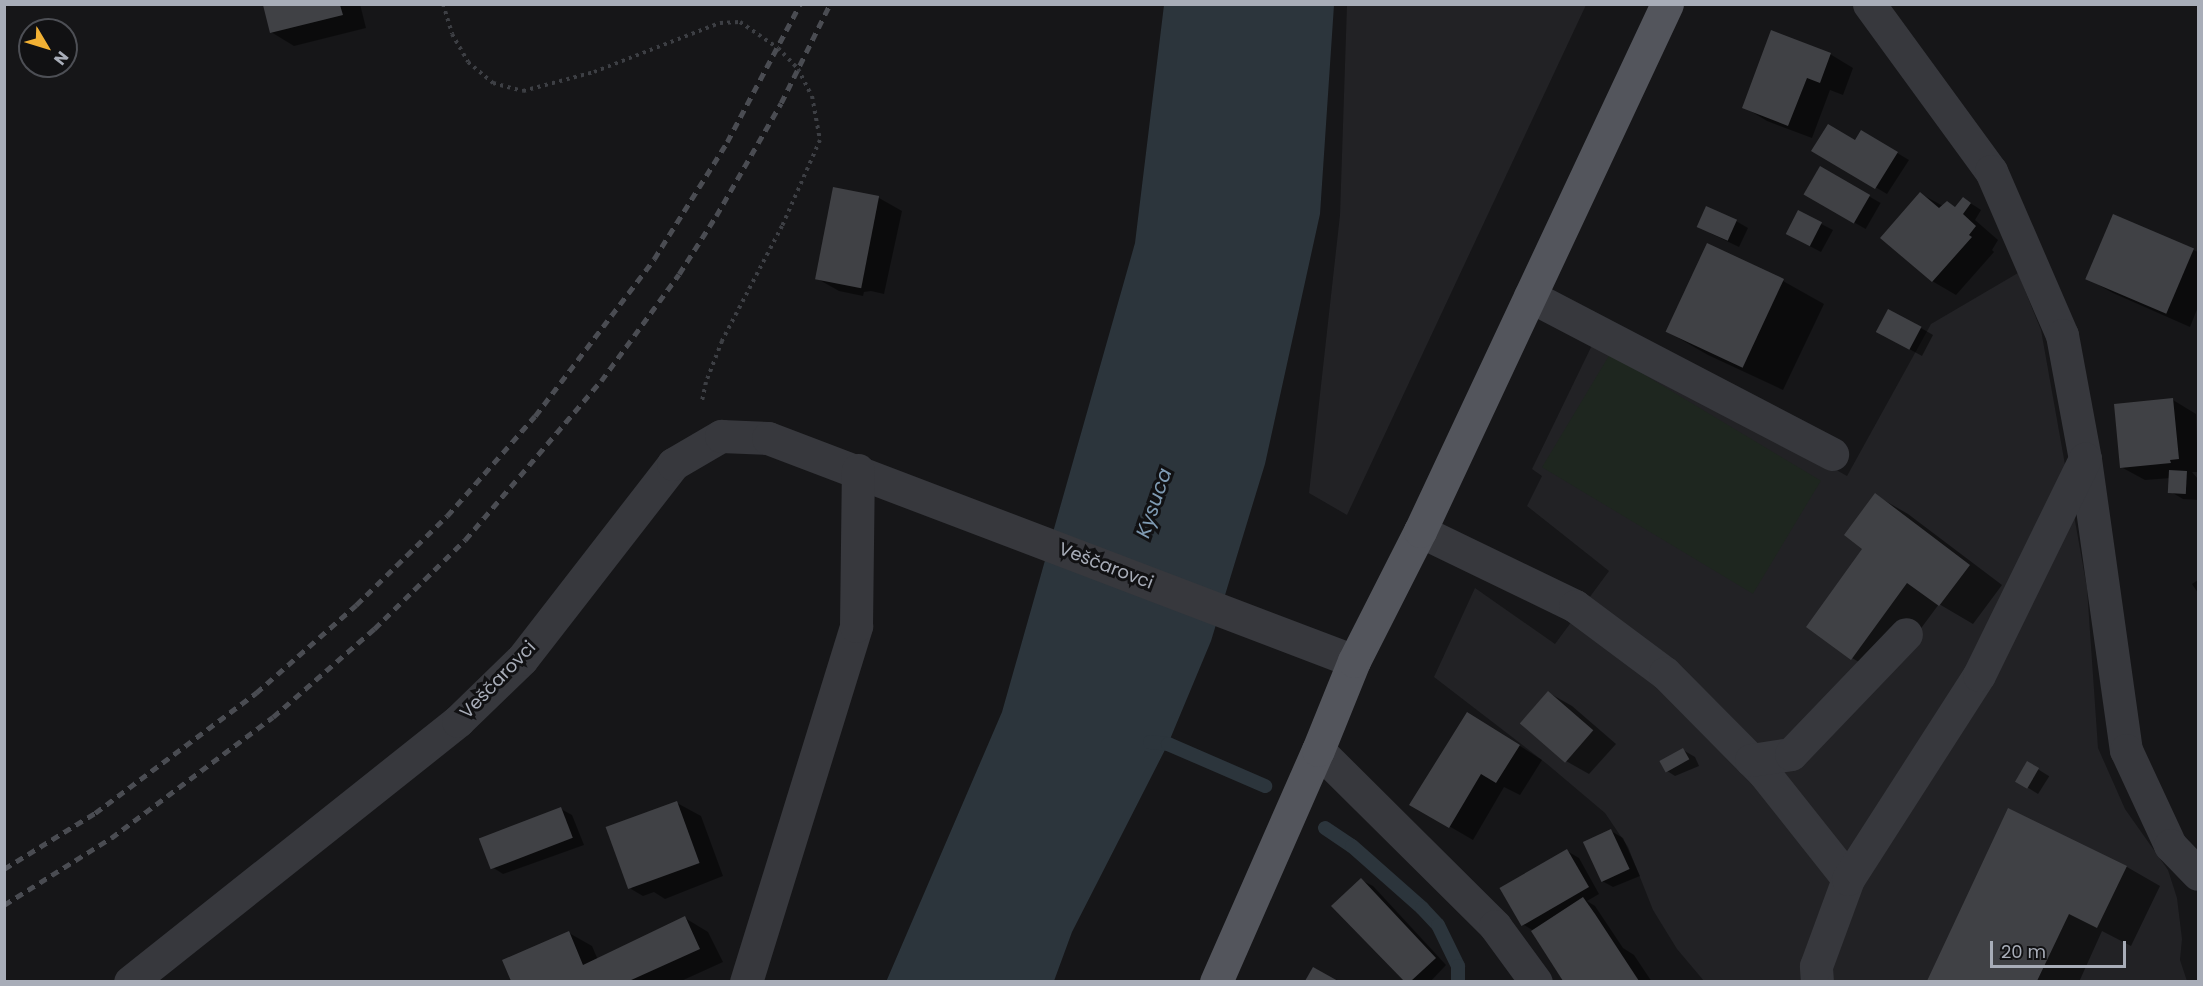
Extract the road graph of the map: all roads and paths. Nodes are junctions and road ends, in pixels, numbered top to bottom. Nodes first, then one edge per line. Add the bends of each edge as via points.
1 (443, 4) edge
2 (1667, 4) edge
3 (1869, 4) edge
4 (1530, 296) junction
5 (702, 447) junction
6 (1832, 454) dead end
7 (2085, 459) junction
8 (858, 470) junction
9 (1420, 531) junction
10 (1906, 634) dead end
11 (1354, 661) junction
12 (1318, 750) junction
13 (1751, 760) junction
14 (2199, 874) edge
15 (1848, 879) junction
16 (130, 981) edge
17 (746, 981) edge
18 (1216, 981) edge
19 (1536, 981) edge
20 (1817, 981) edge

1 - 5 path via 452,34 468,62 493,83 523,91 594,72 720,23 740,22 778,48 798,69 812,96 820,140 706,382 700,411
2 - 4 main road
3 - 7 street via 1990,171 2062,335
4 - 6 street
4 - 9 main road
5 - 8 street, Veščarovci via 721,436 768,438
5 - 16 street, Veščarovci via 673,464 522,659 458,721
7 - 14 street via 2126,750 2170,845
7 - 15 street via 1979,675
8 - 11 street, Veščarovci
8 - 17 street via 856,626
9 - 11 main road
9 - 13 street via 1575,606 1665,673
10 - 13 street via 1791,754
11 - 12 main road
12 - 18 main road
12 - 19 street via 1495,926
13 - 15 street
15 - 20 street via 1816,966

